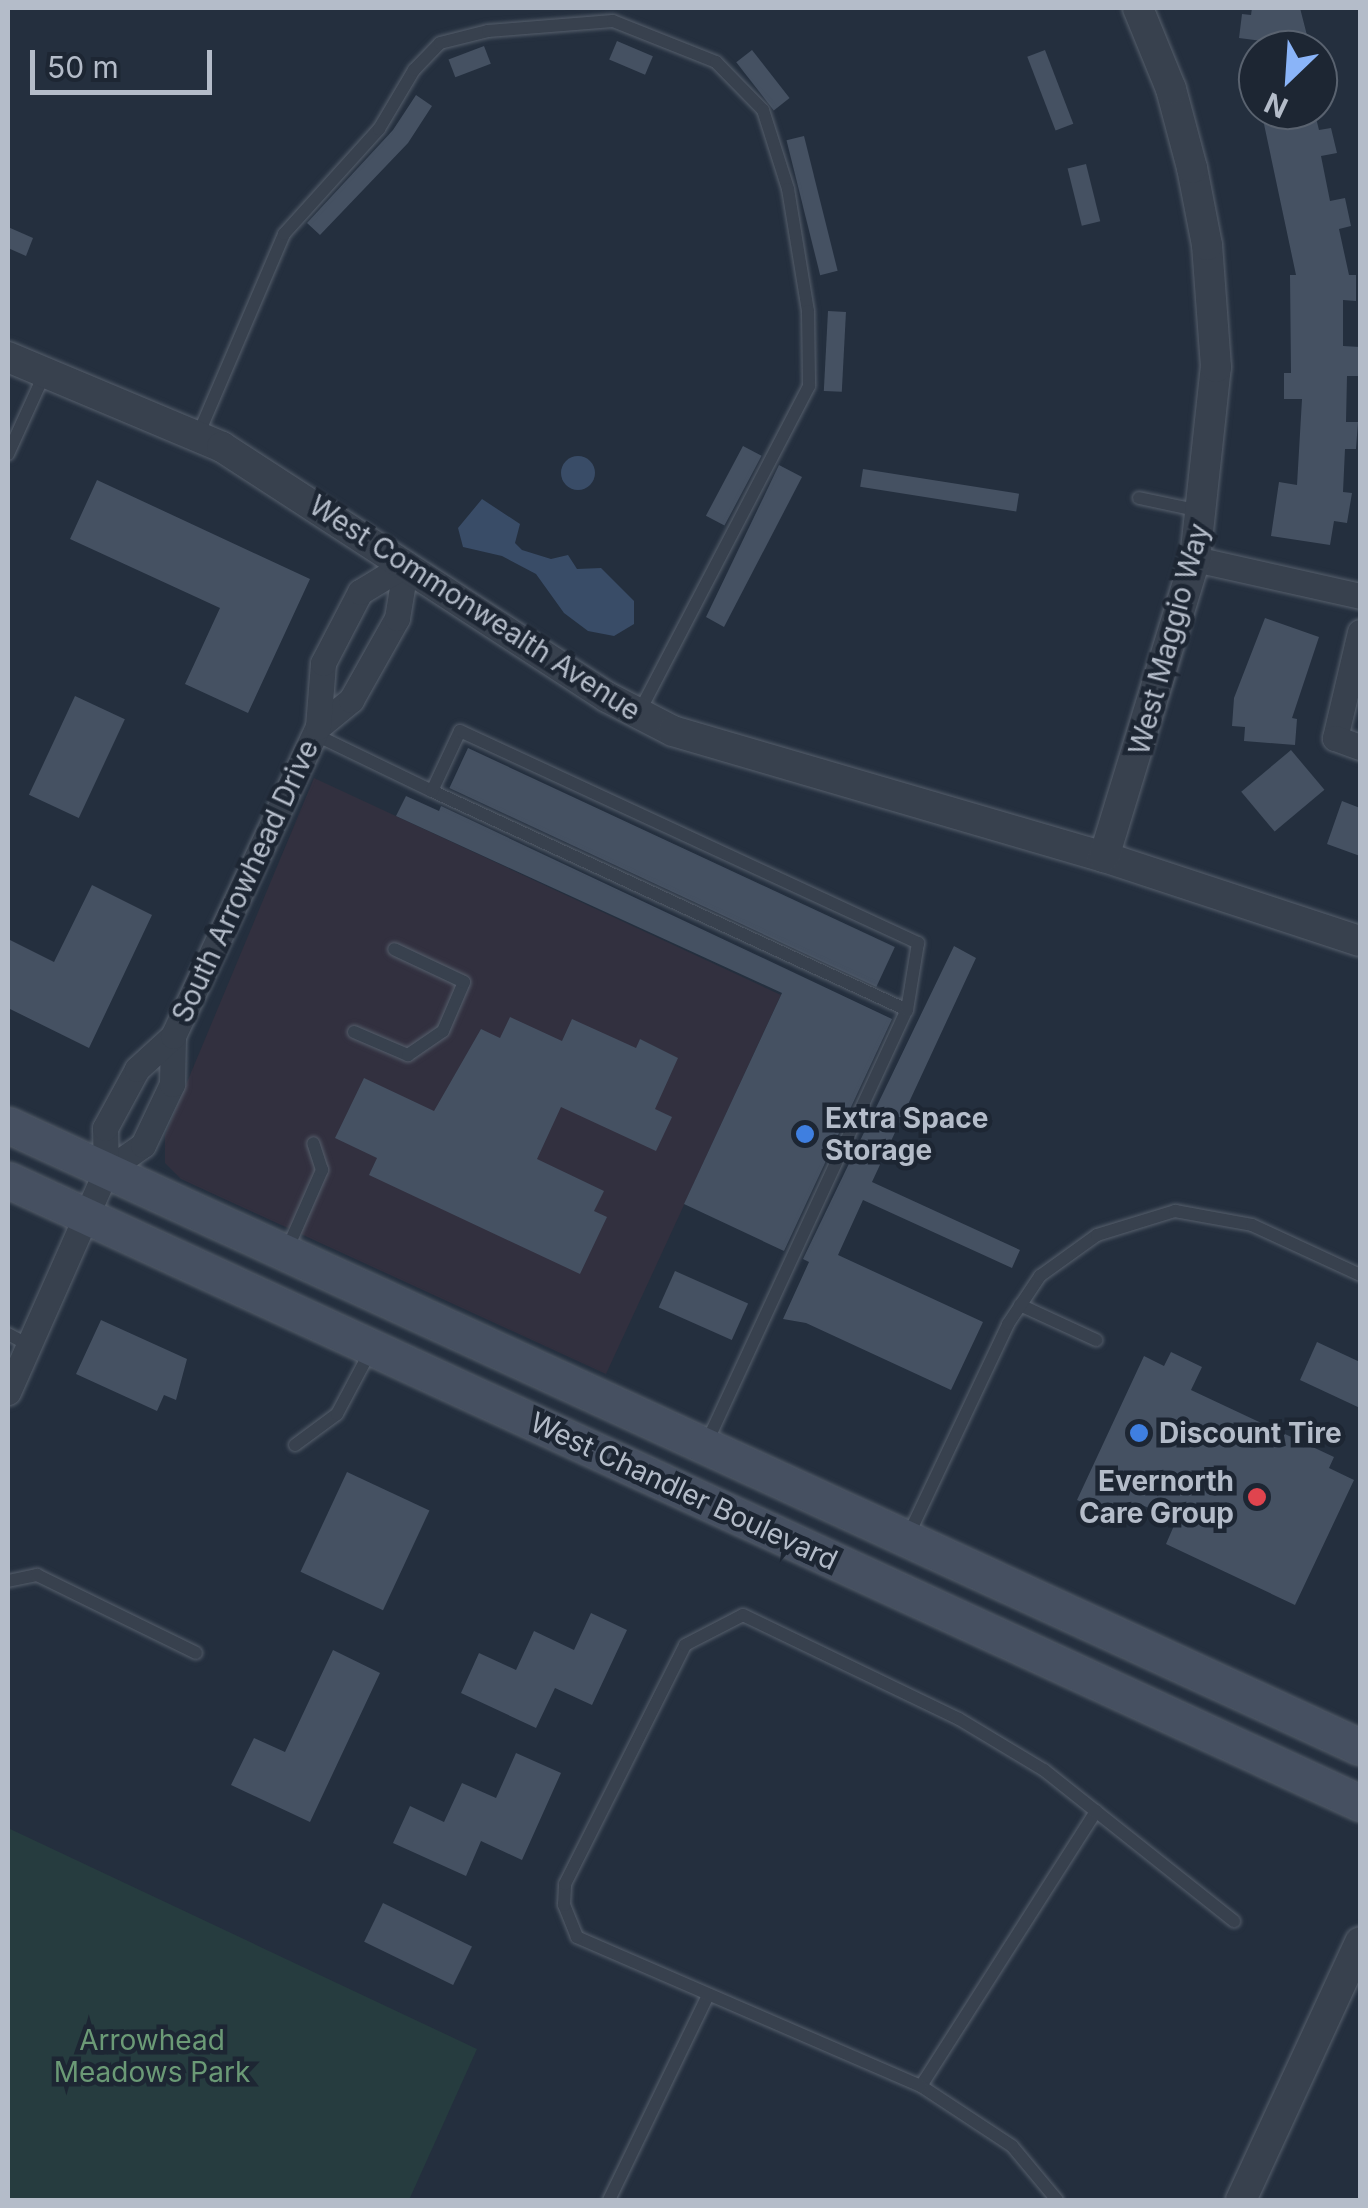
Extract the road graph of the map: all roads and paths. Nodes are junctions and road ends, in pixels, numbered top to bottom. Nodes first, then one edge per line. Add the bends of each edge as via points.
1 (1138, 8) edge
2 (8, 356) edge
3 (46, 372) junction
4 (198, 435) junction
5 (8, 454) edge
6 (1139, 498) dead end
7 (1202, 512) junction
8 (1195, 558) junction
9 (406, 564) junction
10 (1360, 596) edge
11 (1360, 632) edge
12 (638, 716) junction
13 (316, 730) junction
14 (1360, 747) edge
15 (432, 791) junction
16 (1104, 856) junction
17 (1360, 941) edge
18 (394, 949) dead end
19 (907, 1010) junction
20 (354, 1032) dead end
21 (172, 1036) junction
22 (8, 1125) edge
23 (313, 1144) dead end
24 (8, 1180) edge
25 (96, 1193) junction
26 (286, 1252) junction
27 (1360, 1275) edge
28 (1020, 1306) junction
29 (18, 1339) edge
30 (1096, 1340) dead end
31 (372, 1347) junction
32 (8, 1392) edge
33 (295, 1444) dead end
34 (706, 1444) junction
35 (908, 1536) junction
36 (8, 1581) edge
37 (196, 1653) dead end
38 (1360, 1747) edge
39 (1360, 1803) edge
40 (1096, 1811) junction
41 (1234, 1921) dead end
42 (1360, 1942) edge
43 (708, 1995) junction
44 (922, 2086) junction
45 (609, 2200) edge
46 (1057, 2200) edge
47 (1241, 2200) edge

1 - 7 street, West Maggio Way via 1171,89 1207,245 1216,367
2 - 3 street, West Commonwealth Avenue
3 - 4 street, West Commonwealth Avenue
3 - 5 lane
4 - 9 street, West Commonwealth Avenue
4 - 12 lane via 284,234 380,128 414,70 440,43 488,30 613,21 716,62 763,110 788,190 808,311 809,386
6 - 7 lane
7 - 8 street, West Maggio Way
8 - 10 street
8 - 16 street, West Maggio Way
9 - 12 street, West Commonwealth Avenue
9 - 13 street, South Arrowhead Drive via 398,618 351,700
9 - 13 street, South Arrowhead Drive via 360,592 323,663
11 - 14 street via 1335,738
12 - 16 street, West Commonwealth Avenue via 708,745
13 - 15 lane
13 - 21 street, South Arrowhead Drive
15 - 19 lane
15 - 19 lane via 460,731 495,747 918,943
16 - 17 street, West Commonwealth Avenue
18 - 20 lane via 464,982 443,1030 408,1055
19 - 34 lane
21 - 25 street, South Arrowhead Drive via 137,1069 105,1128
21 - 25 street, South Arrowhead Drive via 172,1084 143,1145
22 - 25 main road, West Chandler Boulevard
23 - 26 lane via 322,1170
24 - 25 main road, West Chandler Boulevard
25 - 26 main road, West Chandler Boulevard
25 - 29 street
25 - 31 main road, West Chandler Boulevard
26 - 34 main road, West Chandler Boulevard
27 - 28 lane via 1252,1225 1176,1212 1097,1235 1040,1276
28 - 30 lane
28 - 35 lane
29 - 32 street
31 - 33 lane via 337,1414
31 - 39 main road, West Chandler Boulevard
34 - 35 main road, West Chandler Boulevard
35 - 38 main road, West Chandler Boulevard
36 - 37 lane via 37,1575
40 - 41 lane
40 - 43 lane via 959,1719 743,1615 717,1626 685,1644 564,1894 577,1937
40 - 44 lane
42 - 47 street
43 - 44 lane
43 - 45 lane
44 - 46 lane via 1012,2146

